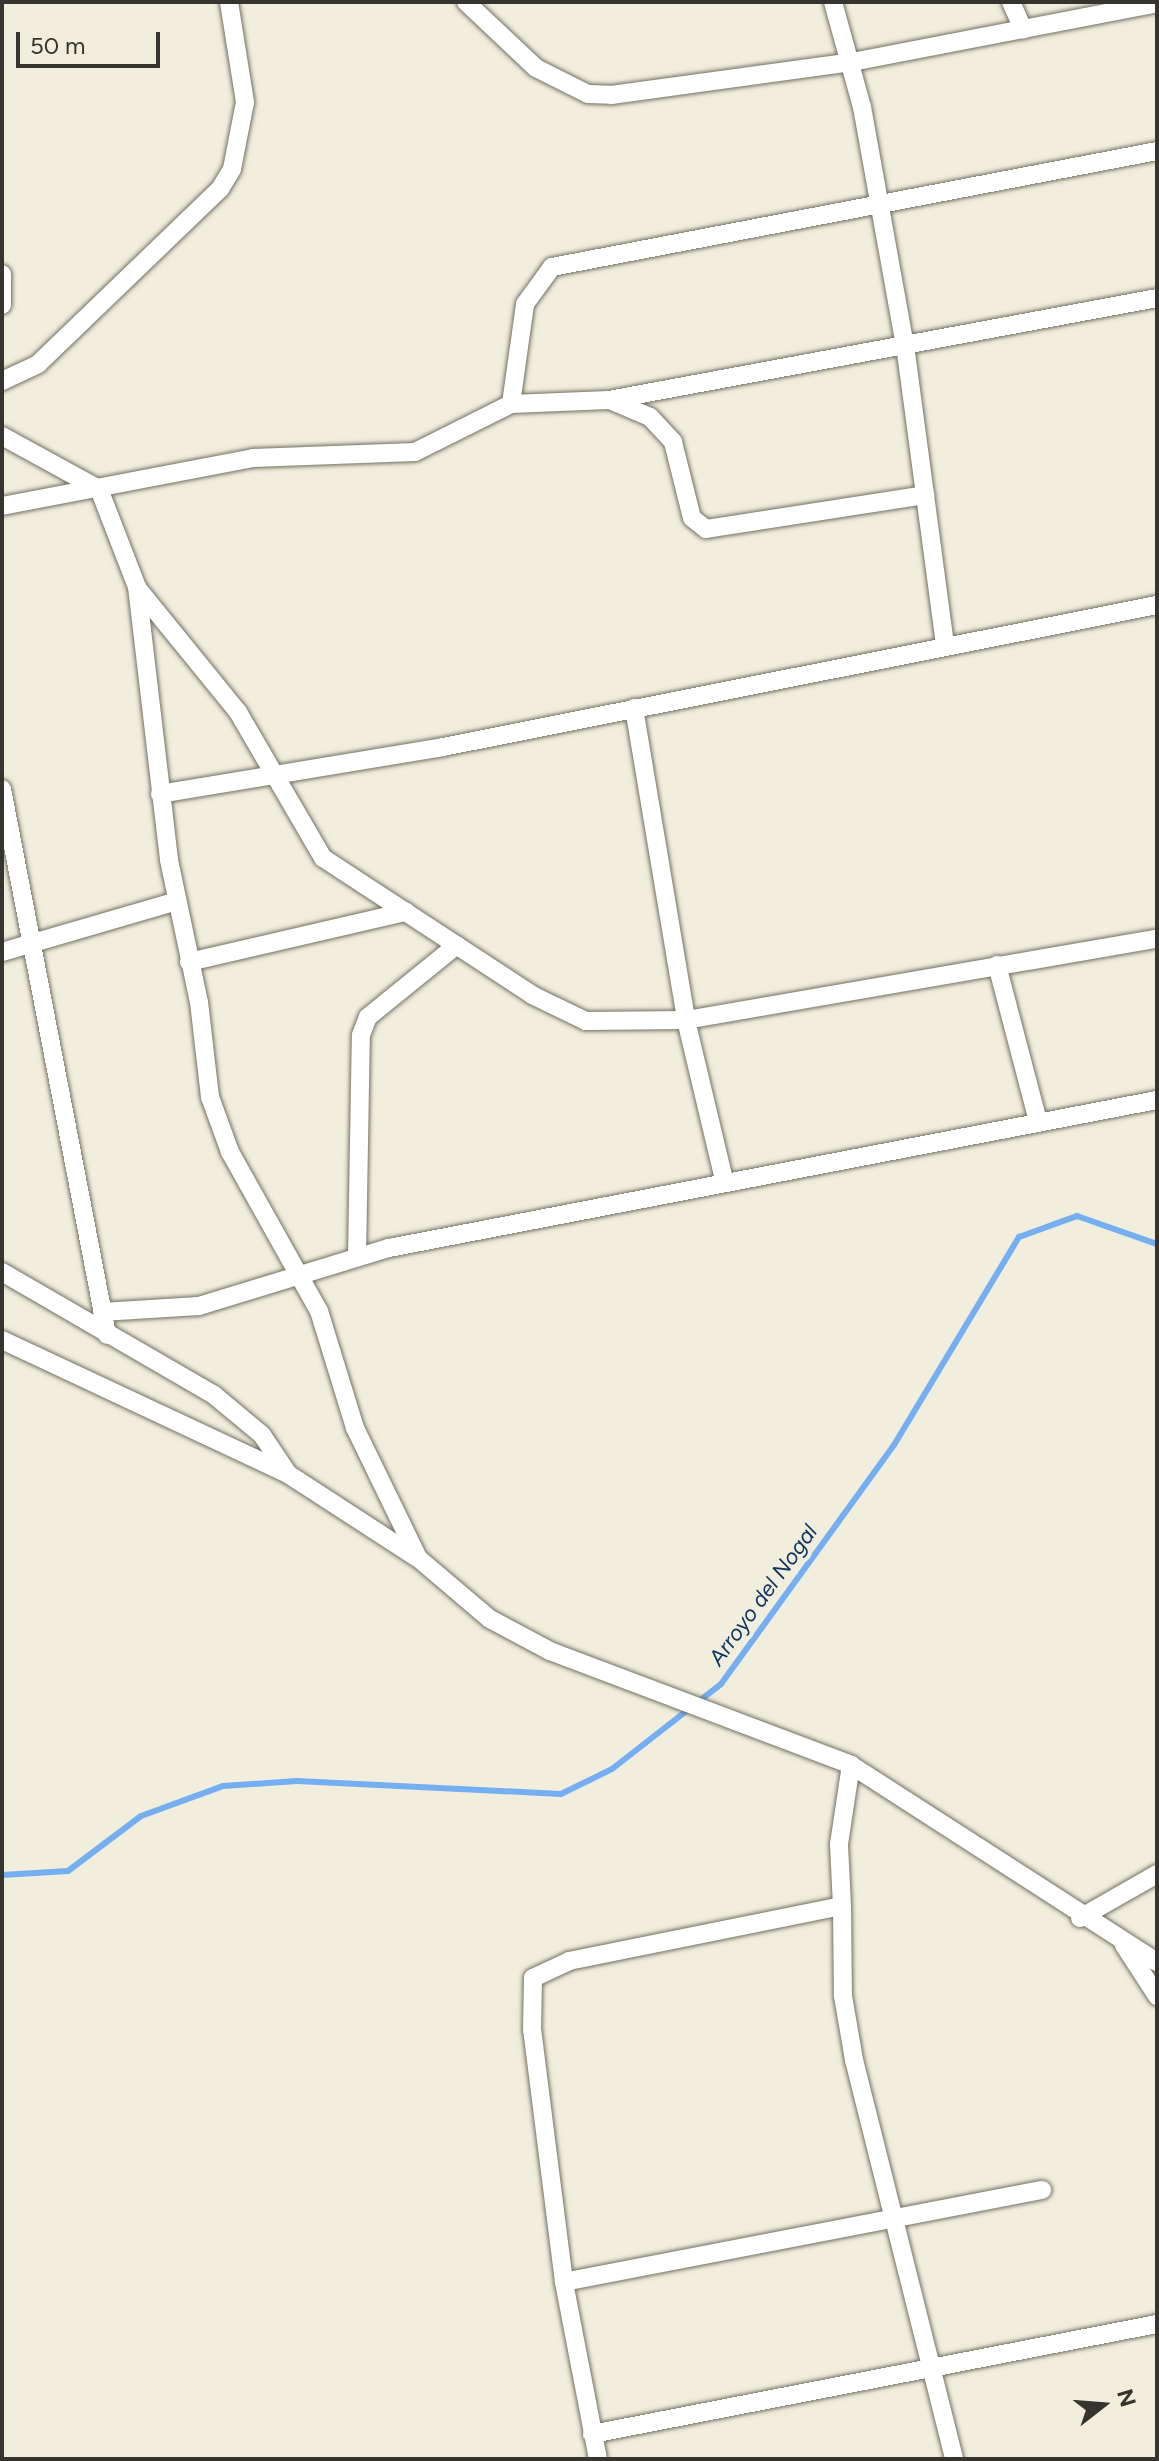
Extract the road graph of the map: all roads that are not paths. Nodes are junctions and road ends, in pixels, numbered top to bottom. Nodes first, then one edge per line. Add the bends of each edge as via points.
1 (229, 2) edge
2 (466, 2) edge
3 (833, 2) edge
4 (1011, 2) edge
5 (1157, 3) edge
6 (1023, 29) junction
7 (852, 62) junction
8 (1157, 151) edge
9 (876, 203) junction
10 (2, 274) edge
11 (1157, 298) edge
12 (2, 305) edge
13 (905, 345) junction
14 (2, 381) edge
15 (609, 400) junction
16 (511, 404) junction
17 (2, 436) edge
18 (99, 489) junction
19 (925, 495) junction
20 (2, 506) edge
21 (137, 587) junction
22 (1157, 605) edge
23 (945, 645) junction
24 (634, 708) junction
25 (279, 777) junction
26 (2, 789) edge
27 (160, 794) junction
28 (177, 901) junction
29 (406, 912) junction
30 (1157, 939) edge
31 (457, 945) junction
32 (31, 946) junction
33 (2, 952) edge
34 (189, 962) junction
35 (997, 965) junction
36 (686, 1020) junction
37 (1157, 1100) edge
38 (1037, 1118) junction
39 (724, 1180) junction
40 (357, 1257) junction
41 (2, 1272) edge
42 (301, 1272) junction
43 (102, 1312) junction
44 (107, 1335) junction
45 (2, 1340) edge
46 (288, 1474) junction
47 (418, 1558) junction
48 (851, 1765) junction
49 (1157, 1874) edge
50 (842, 1906) junction
51 (1080, 1918) junction
52 (1122, 1943) junction
53 (1157, 1962) edge
54 (1157, 1996) edge
55 (1042, 2190) dead end
56 (896, 2218) junction
57 (564, 2282) junction
58 (1157, 2324) edge
59 (932, 2366) junction
60 (592, 2434) junction
61 (598, 2459) edge
62 (954, 2459) edge

1 - 14 street via 245,102 232,169 177,234 65,340
2 - 7 street via 536,68 588,94
3 - 7 street
4 - 6 street
5 - 6 street
6 - 7 street
7 - 9 street
8 - 9 street
9 - 13 street
9 - 16 street via 552,267 525,304
10 - 12 street
11 - 13 street
13 - 15 street
13 - 19 street
15 - 16 street
15 - 19 street via 650,417 673,442 692,518 706,529
16 - 18 street via 415,452 253,458
17 - 18 street
18 - 20 street
18 - 21 street
19 - 23 street
21 - 25 street
21 - 27 street
22 - 23 street
23 - 24 street
24 - 25 street
24 - 36 street
25 - 27 street
25 - 29 street via 315,850
26 - 32 street
27 - 28 street
28 - 32 street
28 - 34 street
29 - 31 street
29 - 34 street
30 - 35 street
31 - 36 street via 586,1021
31 - 40 street via 368,1017 361,1035
32 - 33 street
32 - 43 street
34 - 42 street via 218,1122
35 - 36 street
35 - 38 street
36 - 39 street
37 - 38 street
38 - 39 street
39 - 40 street
40 - 42 street
41 - 44 street
42 - 43 street via 199,1306
42 - 47 street via 361,1441
43 - 44 street
44 - 46 street via 227,1404 262,1435
45 - 46 street
46 - 47 street
47 - 48 street via 490,1619 550,1651
48 - 50 street via 839,1844
48 - 51 street
49 - 51 street
50 - 56 street via 847,2027
50 - 57 street via 569,1961 533,1978 532,2030
51 - 52 street
52 - 53 street
52 - 54 street
55 - 56 street
56 - 57 street
56 - 59 street
57 - 60 street
58 - 59 street
59 - 60 street
59 - 62 street
60 - 61 street

